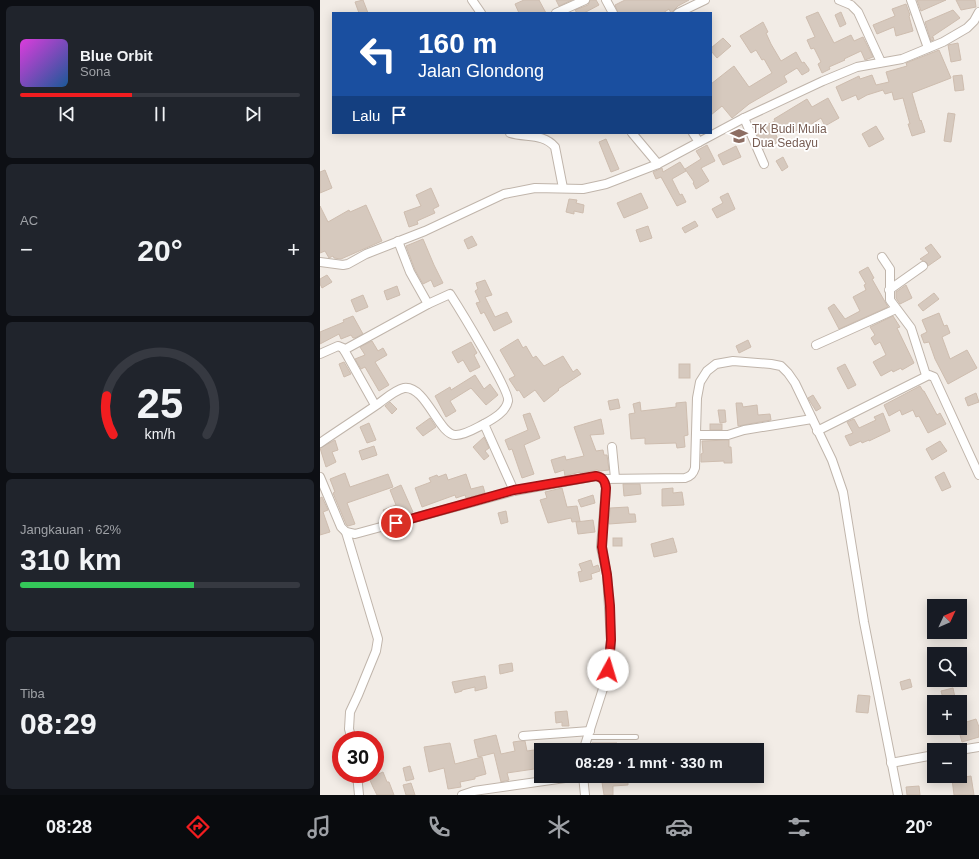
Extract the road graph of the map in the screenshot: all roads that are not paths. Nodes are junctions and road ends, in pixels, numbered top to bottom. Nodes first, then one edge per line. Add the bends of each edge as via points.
1 (472, 0) edge
2 (585, 0) edge
3 (606, 0) edge
4 (705, 0) edge
5 (840, 0) edge
6 (911, 0) edge
7 (480, 12) edge
8 (558, 12) edge
9 (612, 12) edge
10 (680, 12) edge
11 (979, 12) edge
12 (928, 48) junction
13 (881, 62) junction
14 (744, 118) junction
15 (514, 134) edge
16 (633, 134) edge
17 (694, 134) edge
18 (699, 142) junction
19 (658, 164) junction
20 (764, 164) dead end
21 (564, 188) junction
22 (398, 241) junction
23 (882, 257) dead end
24 (320, 262) edge
25 (924, 266) dead end
26 (889, 290) junction
27 (428, 304) junction
28 (896, 309) junction
29 (816, 345) dead end
30 (344, 350) junction
31 (320, 354) edge
32 (926, 375) junction
33 (375, 406) junction
34 (812, 419) junction
35 (484, 424) junction
36 (817, 430) junction
37 (696, 435) junction
38 (320, 443) edge
39 (612, 447) dead end
40 (979, 475) edge
41 (320, 477) edge
42 (603, 478) junction
43 (615, 478) junction
44 (514, 490) junction
45 (346, 532) junction
46 (350, 731) edge
47 (588, 734) junction
48 (523, 736) dead end
49 (636, 737) dead end
50 (586, 743) edge
51 (979, 747) edge
52 (967, 749) edge
53 (927, 756) edge
54 (892, 763) junction
55 (358, 783) edge
56 (536, 783) edge
57 (584, 783) edge
58 (475, 793) edge
59 (359, 795) edge
60 (462, 795) edge
61 (585, 795) edge
62 (898, 795) edge

1 - 7 street
2 - 8 street
3 - 9 street
4 - 10 street
5 - 13 street via 852,5 858,12
6 - 12 street
11 - 12 street via 967,28
12 - 13 street via 902,59
13 - 14 street via 857,67
14 - 18 street
14 - 20 street
15 - 21 street via 539,137 551,142 555,147
16 - 19 street
17 - 18 street
18 - 19 street
19 - 21 street via 600,186 583,189
21 - 22 street via 535,188 504,194
22 - 24 street via 348,264
22 - 27 street via 410,272
23 - 26 street via 890,269
25 - 26 street
26 - 28 street via 890,300
27 - 30 street
27 - 35 street via 450,294 508,396 504,410
28 - 29 street
28 - 32 street via 911,328
30 - 31 street via 338,346
30 - 33 street
32 - 36 street
32 - 40 street via 934,377
33 - 35 street via 405,388 422,397 452,435 462,434
33 - 38 street
34 - 36 street
34 - 37 street via 728,435
34 - 37 street via 795,383 781,366 733,361 716,364 707,371 700,382
35 - 44 street
36 - 54 street via 832,460 843,492 864,622
37 - 43 street via 695,468 690,476
39 - 43 street
41 - 45 street via 341,527
42 - 43 street
42 - 44 street via 596,476
42 - 47 street via 606,488 602,547 607,575 611,640 608,670
44 - 45 street via 355,534
45 - 46 street via 378,639 376,651 350,712
47 - 48 street
47 - 49 lane
47 - 50 street
51 - 52 street
53 - 54 street
54 - 62 street
55 - 59 street
56 - 58 street
57 - 61 street
58 - 60 street

